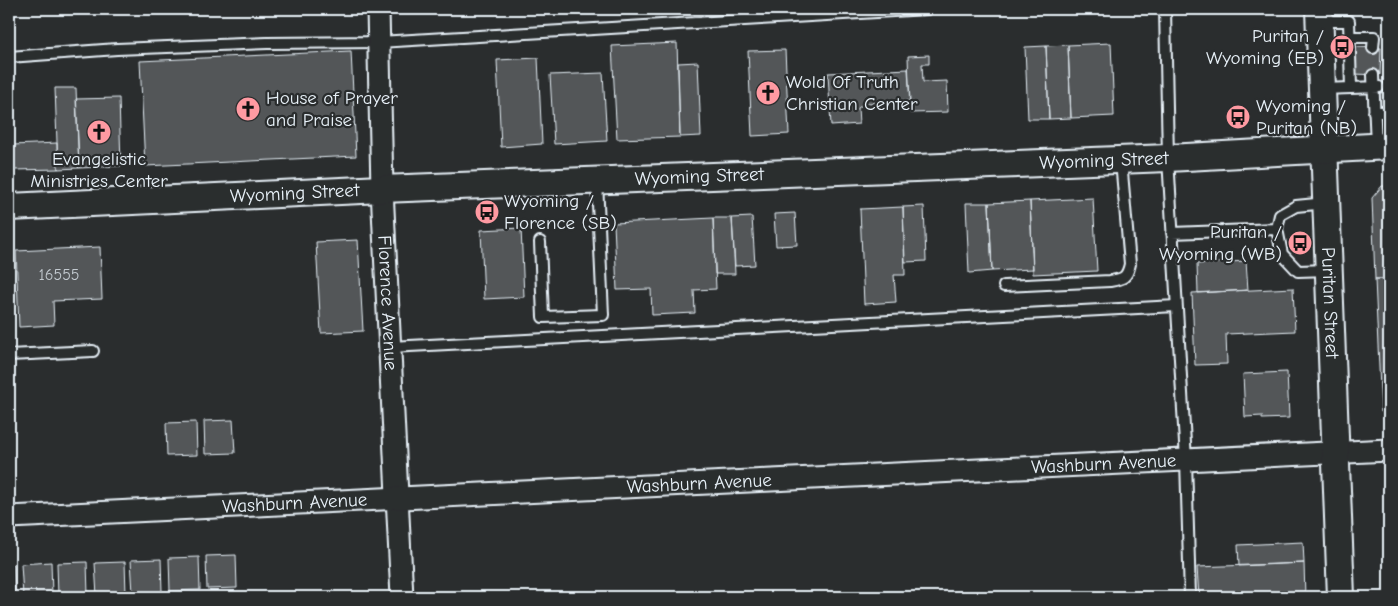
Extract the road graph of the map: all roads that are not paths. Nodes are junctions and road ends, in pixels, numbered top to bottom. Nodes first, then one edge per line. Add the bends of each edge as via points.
1 (378, 9) edge
2 (927, 9) edge
3 (1165, 9) edge
4 (1319, 15) edge
5 (1350, 37) junction
6 (379, 42) junction
7 (1373, 48) dead end
8 (9, 57) edge
9 (1373, 75) dead end
10 (1376, 87) junction
11 (1351, 88) junction
12 (1321, 89) junction
13 (1374, 112) junction
14 (1389, 112) edge
15 (1383, 146) edge
16 (1324, 150) junction
17 (1168, 158) junction
18 (1121, 160) junction
19 (597, 180) junction
20 (382, 189) junction
21 (1326, 203) junction
22 (9, 207) edge
23 (1277, 229) junction
24 (1172, 233) junction
25 (540, 242) dead end
26 (1328, 270) junction
27 (1004, 286) dead end
28 (1176, 306) junction
29 (390, 347) junction
30 (93, 351) dead end
31 (9, 355) edge
32 (1389, 450) edge
33 (1335, 452) junction
34 (1186, 460) junction
35 (398, 499) junction
36 (9, 517) edge
37 (402, 597) edge
38 (1190, 597) edge
39 (1341, 597) edge

1 - 6 street, Florence Avenue
2 - 6 lane
3 - 17 lane
4 - 5 lane via 1349,21
4 - 12 street, Puritan Street
5 - 7 lane via 1374,37
5 - 11 lane
6 - 8 lane via 267,43
6 - 20 street, Florence Avenue
9 - 10 lane
10 - 11 lane
10 - 13 lane
11 - 12 lane
12 - 16 street, Puritan Street
13 - 14 lane
13 - 15 lane
15 - 16 street, Wyoming Street
16 - 17 street, Wyoming Street
16 - 21 street, Puritan Street
17 - 18 street, Wyoming Street
17 - 24 lane
18 - 19 street, Wyoming Street
18 - 27 lane via 1130,264 1128,273 1121,279 1110,281
19 - 20 street, Wyoming Street
19 - 25 lane via 603,315 543,317
20 - 22 street, Wyoming Street
20 - 29 street, Florence Avenue
21 - 23 lane via 1296,206 1280,215
21 - 26 street, Puritan Street
23 - 24 lane
23 - 26 lane via 1282,254 1298,271
24 - 28 lane
26 - 33 street, Puritan Street
28 - 29 lane
28 - 34 lane
29 - 35 street, Florence Avenue
30 - 31 lane
32 - 33 street, Washburn Avenue
33 - 34 street, Washburn Avenue
33 - 39 street, Puritan Street
34 - 35 street, Washburn Avenue
34 - 38 lane
35 - 36 street, Washburn Avenue
35 - 37 street, Florence Avenue

